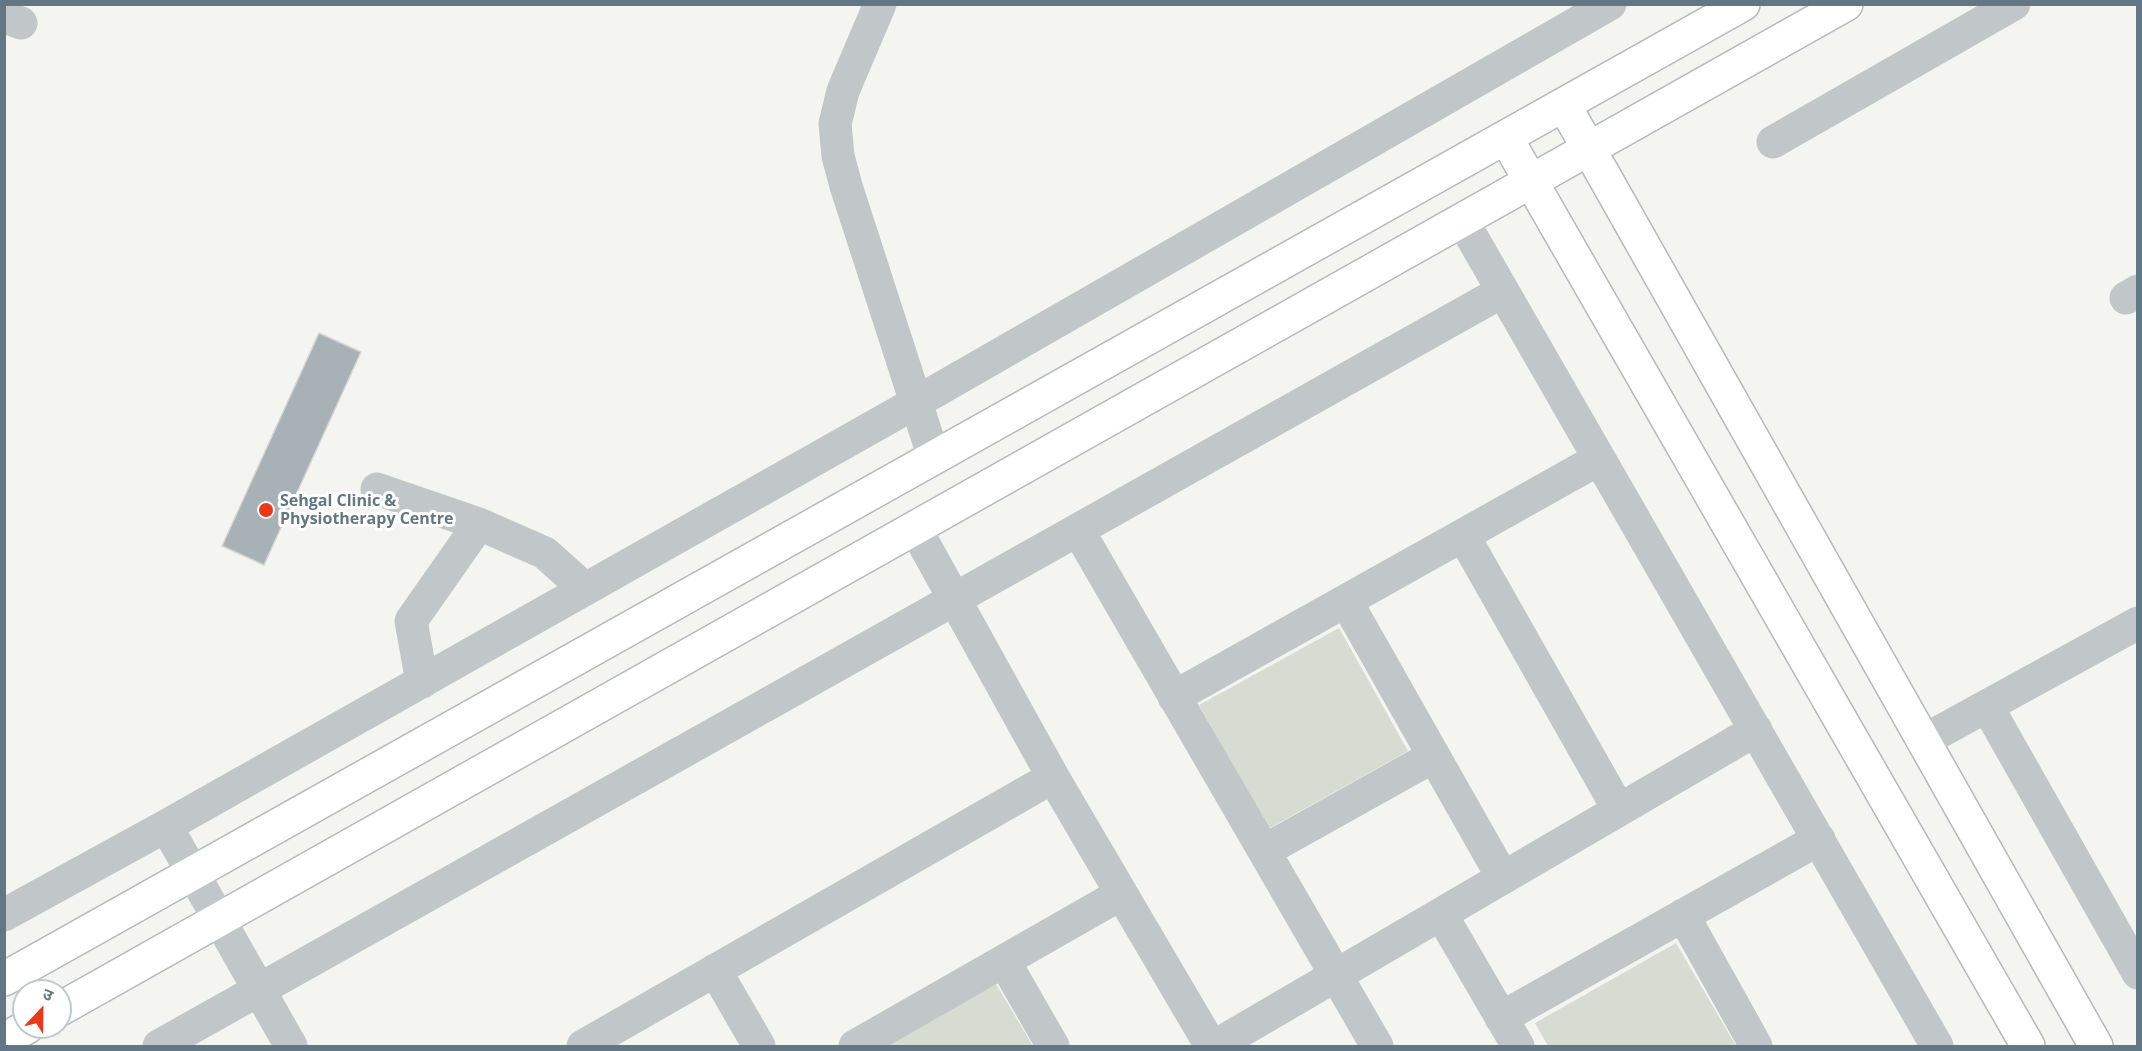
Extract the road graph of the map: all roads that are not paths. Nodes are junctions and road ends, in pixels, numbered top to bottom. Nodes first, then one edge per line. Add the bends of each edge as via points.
1 (880, 4) edge
2 (1610, 4) edge
3 (1743, 4) edge
4 (1846, 4) edge
5 (2013, 4) edge
6 (1564, 105) junction
7 (1506, 138) junction
8 (1773, 142) dead end
9 (1589, 149) junction
10 (1531, 182) junction
11 (1462, 220) junction
12 (1503, 291) junction
13 (915, 403) junction
14 (934, 458) junction
15 (1599, 459) junction
16 (377, 489) dead end
17 (478, 524) junction
18 (915, 528) junction
19 (1078, 530) junction
20 (1462, 535) junction
21 (585, 589) junction
22 (955, 599) junction
23 (1346, 601) junction
24 (2138, 623) edge
25 (422, 682) junction
26 (1174, 697) junction
27 (1987, 706) junction
28 (1756, 730) junction
29 (1923, 741) junction
30 (1434, 756) junction
31 (1053, 777) junction
32 (1619, 810) junction
33 (166, 826) junction
34 (1819, 839) junction
35 (1264, 851) junction
36 (193, 874) junction
37 (1503, 878) junction
38 (1121, 894) junction
39 (1441, 914) junction
40 (4, 915) edge
41 (1683, 915) junction
42 (219, 919) junction
43 (2133, 954) edge
44 (1004, 961) junction
45 (715, 970) junction
46 (1336, 976) junction
47 (4, 979) edge
48 (258, 990) junction
49 (72, 1002) edge
50 (1501, 1018) junction
51 (159, 1047) edge
52 (291, 1047) edge
53 (583, 1047) edge
54 (759, 1047) edge
55 (855, 1047) edge
56 (1053, 1047) edge
57 (1211, 1047) edge
58 (1215, 1047) edge
59 (1377, 1047) edge
60 (1518, 1047) edge
61 (1756, 1047) edge
62 (1937, 1047) edge
63 (2028, 1047) edge
64 (2096, 1047) edge

1 - 13 street via 843,91 835,124 838,156
2 - 13 street
3 - 6 street
4 - 9 street
5 - 8 street
6 - 7 street
6 - 9 street
7 - 10 street
7 - 14 street
9 - 10 street
9 - 29 street
10 - 11 street
10 - 63 street
11 - 12 street
11 - 18 street
12 - 15 street
12 - 19 street
13 - 14 street
13 - 21 street
14 - 36 street
15 - 20 street
15 - 28 street
16 - 17 street
17 - 21 street via 545,553
17 - 25 street via 411,621
18 - 22 street
18 - 42 street
19 - 22 street
19 - 26 street
20 - 23 street
20 - 32 street
21 - 25 street
22 - 31 street
22 - 48 street
23 - 26 street
23 - 30 street
24 - 27 street
25 - 33 street
26 - 35 street
27 - 29 street
27 - 43 street
28 - 32 street
28 - 34 street
29 - 64 street
30 - 35 street
30 - 37 street
31 - 38 street
31 - 45 street
32 - 37 street
33 - 36 street
33 - 40 street
34 - 41 street
34 - 62 street
35 - 46 street
36 - 42 street
36 - 47 street
37 - 39 street
38 - 44 street
38 - 57 street
39 - 46 street
39 - 50 street
41 - 50 street
41 - 61 street
42 - 48 street
42 - 49 street
44 - 55 street
44 - 56 street
45 - 53 street
45 - 54 street
46 - 58 street
46 - 59 street
48 - 51 street
48 - 52 street
50 - 60 street

